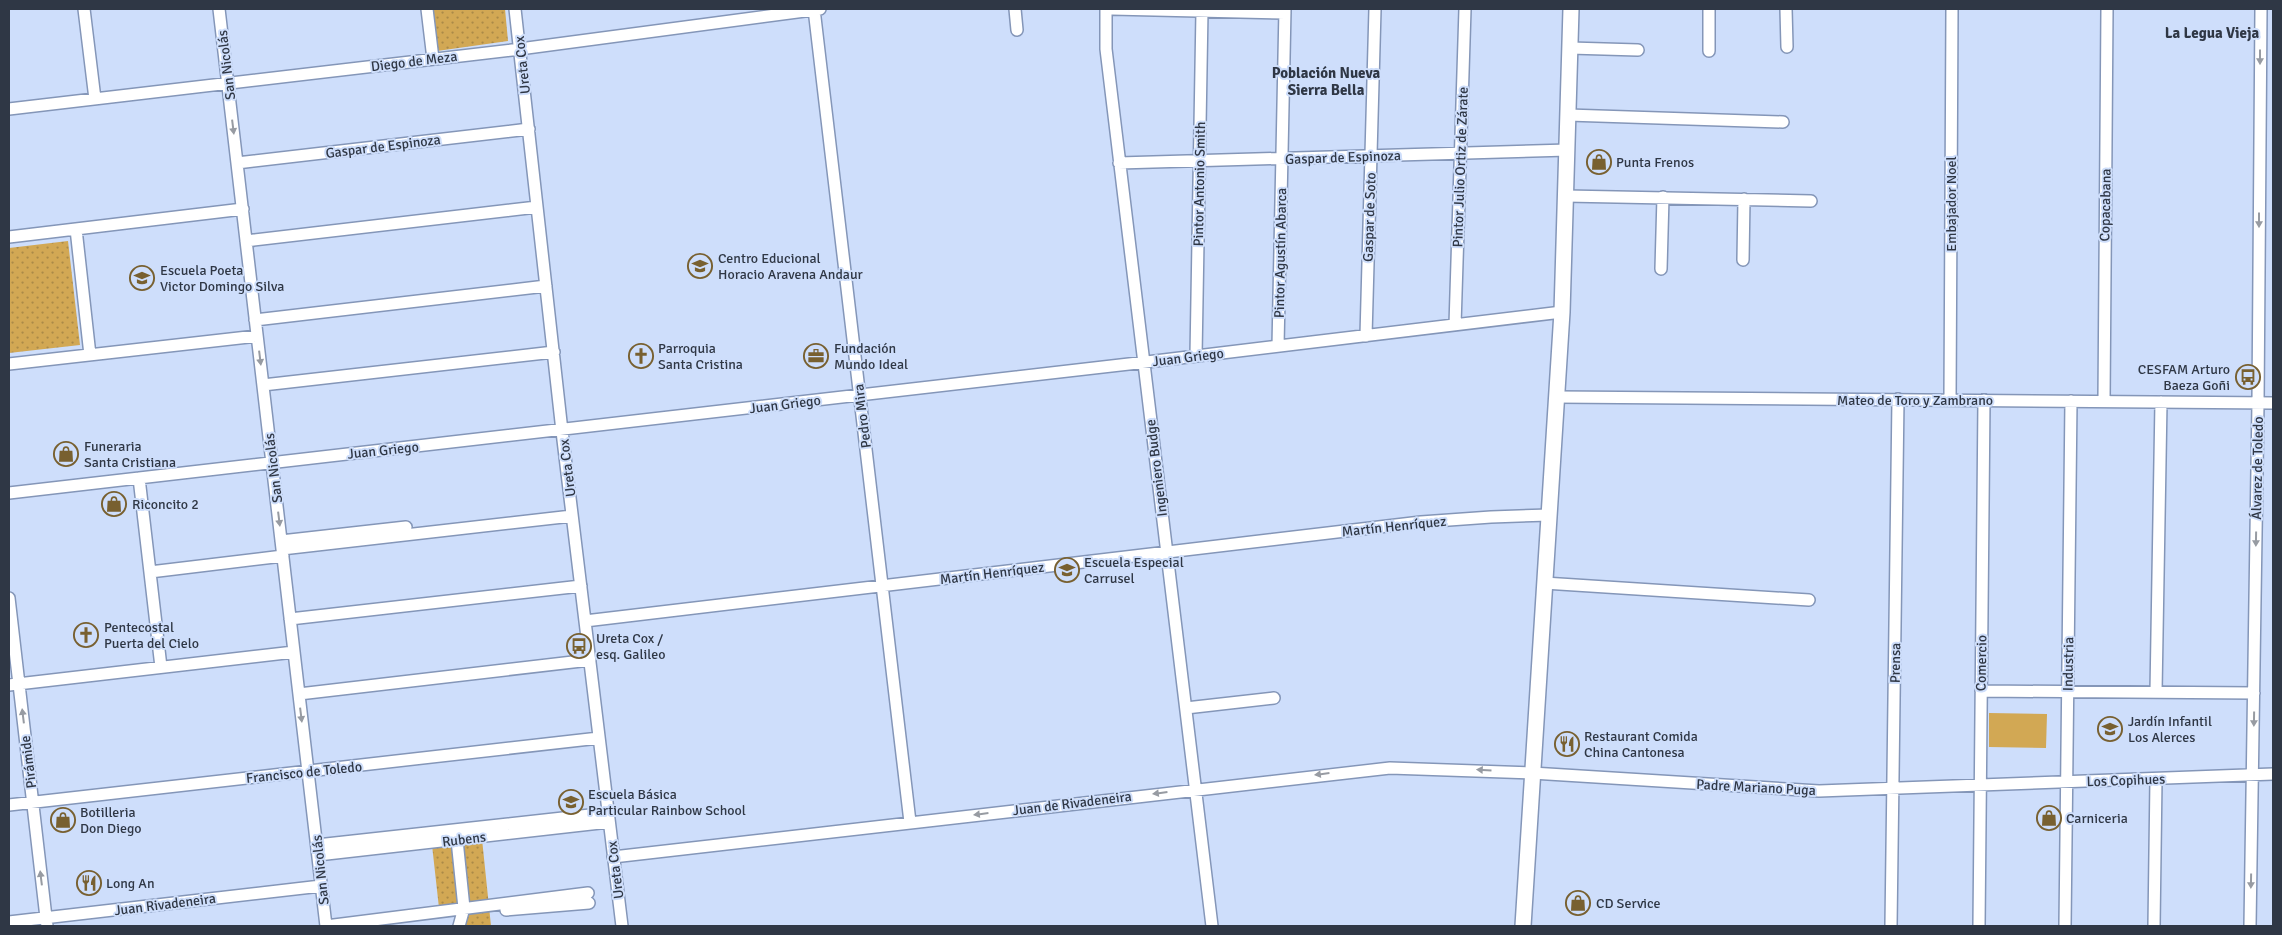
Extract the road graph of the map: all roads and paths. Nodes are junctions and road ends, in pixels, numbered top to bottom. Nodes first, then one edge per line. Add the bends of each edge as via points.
1 (84, 9) edge
2 (219, 9) edge
3 (427, 9) edge
4 (515, 9) edge
5 (814, 9) edge
6 (820, 9) edge
7 (1015, 9) edge
8 (1106, 9) edge
9 (1112, 9) edge
10 (1375, 9) edge
11 (1465, 9) edge
12 (1570, 9) edge
13 (1709, 9) edge
14 (1786, 9) edge
15 (1952, 9) edge
16 (2107, 9) edge
17 (2261, 9) edge
18 (1202, 11) junction
19 (1285, 11) edge
20 (1017, 30) dead end
21 (1787, 47) dead end
22 (1570, 48) junction
23 (520, 49) junction
24 (1638, 50) dead end
25 (1709, 50) dead end
26 (433, 59) junction
27 (228, 83) junction
28 (95, 99) junction
29 (9, 109) edge
30 (1568, 115) junction
31 (1783, 122) dead end
32 (529, 129) junction
33 (1568, 150) junction
34 (1460, 153) junction
35 (1371, 156) junction
36 (1282, 158) junction
37 (1199, 161) junction
38 (237, 163) junction
39 (1119, 163) junction
40 (1566, 196) junction
41 (1663, 197) junction
42 (1744, 199) junction
43 (1811, 200) dead end
44 (537, 207) junction
45 (243, 209) junction
46 (76, 229) junction
47 (9, 237) edge
48 (246, 241) junction
49 (1743, 260) dead end
50 (1661, 269) dead end
51 (546, 286) junction
52 (1562, 312) junction
53 (256, 320) junction
54 (1455, 325) junction
55 (257, 336) junction
56 (1366, 336) junction
57 (1278, 346) junction
58 (90, 355) junction
59 (554, 355) junction
60 (1196, 356) junction
61 (1144, 362) junction
62 (9, 364) edge
63 (263, 389) junction
64 (859, 395) junction
65 (1557, 396) junction
66 (1898, 399) junction
67 (1950, 400) junction
68 (1984, 400) junction
69 (2071, 401) junction
70 (2104, 401) junction
71 (2161, 402) junction
72 (2258, 403) junction
73 (2273, 403) edge
74 (562, 430) junction
75 (272, 463) junction
76 (139, 478) junction
77 (9, 492) edge
78 (572, 512) junction
79 (1548, 515) junction
80 (282, 549) junction
81 (1167, 552) junction
82 (150, 572) junction
83 (1544, 583) junction
84 (581, 586) junction
85 (882, 586) junction
86 (9, 598) edge
87 (1809, 600) dead end
88 (290, 619) junction
89 (585, 620) junction
90 (294, 652) junction
91 (590, 660) junction
92 (161, 667) junction
93 (14, 684) edge
94 (1981, 691) junction
95 (2067, 691) junction
96 (2156, 692) junction
97 (2254, 693) junction
98 (299, 694) junction
99 (1274, 698) dead end
100 (1186, 708) junction
101 (599, 738) junction
102 (308, 771) junction
103 (1532, 773) junction
104 (2273, 774) edge
105 (2253, 775) junction
106 (2156, 779) junction
107 (2066, 782) junction
108 (1980, 785) junction
109 (1893, 788) junction
110 (1196, 789) junction
111 (32, 802) junction
112 (9, 805) edge
113 (609, 817) junction
114 (910, 822) junction
115 (457, 840) junction
116 (318, 850) junction
117 (613, 856) junction
118 (321, 886) junction
119 (588, 898) dead end
120 (464, 911) junction
121 (9, 922) edge
122 (46, 922) edge
123 (326, 926) edge
124 (459, 926) edge
125 (622, 926) edge
126 (1212, 926) edge
127 (1523, 926) edge
128 (1891, 926) edge
129 (1979, 926) edge
130 (2064, 926) edge
131 (2154, 926) edge
132 (2250, 926) edge

1 - 28 street
2 - 27 street, San Nicolás
3 - 26 street
4 - 23 street, Ureta Cox
5 - 6 street, Diego de Meza
5 - 23 street, Diego de Meza
5 - 64 street, Pedro Mira
7 - 20 street
8 - 39 street, Ingeniero Budge via 1106,49
9 - 18 street
10 - 35 street, Gaspar de Soto
11 - 34 street, Pintor Julio Ortiz de Zárate
12 - 22 main road
13 - 25 street
14 - 21 street
15 - 67 street, Embajador Noel
16 - 70 street, Copacabana
17 -> 72 street, Álvarez de Toledo
18 - 19 street
18 - 37 street, Pintor Antonio Smith
19 - 36 street, Pintor Agustín Abarca
22 - 24 street
22 - 30 main road
23 - 26 street, Diego de Meza
23 - 32 street, Ureta Cox
26 - 27 street, Diego de Meza
27 - 28 street, Diego de Meza
27 -> 38 street, San Nicolás
28 - 29 street, Diego de Meza
30 - 31 street
30 - 33 main road
32 - 38 street, Gaspar de Espinoza
32 - 44 street, Ureta Cox
33 - 34 street, Gaspar de Espinoza
33 - 40 main road
34 - 35 street, Gaspar de Espinoza
34 - 54 street, Pintor Julio Ortiz de Zárate
35 - 36 street, Gaspar de Espinoza
35 - 56 street, Gaspar de Soto
36 - 37 street, Gaspar de Espinoza
36 - 57 street, Pintor Agustín Abarca
37 - 39 street, Gaspar de Espinoza
37 - 60 street, Pintor Antonio Smith
38 - 45 street, San Nicolás
39 - 61 street, Ingeniero Budge
40 - 41 street
40 - 52 main road
41 - 42 street
41 - 50 street
42 - 43 street
42 - 49 street
44 - 48 street
44 - 51 street, Ureta Cox
45 - 46 street
45 - 48 street, San Nicolás
46 - 47 street
46 - 58 street
48 - 53 street, San Nicolás
51 - 53 street
51 - 59 street, Ureta Cox
52 - 54 street, Juan Griego
52 - 65 main road
53 - 55 street, San Nicolás
54 - 56 street, Juan Griego
55 - 58 street
55 -> 63 street, San Nicolás
56 - 57 street, Juan Griego
57 - 60 street, Juan Griego
58 - 62 street
59 - 63 street
59 - 74 street, Ureta Cox
60 - 61 street, Juan Griego
61 - 64 street, Juan Griego
61 - 81 street, Ingeniero Budge
63 - 75 street, San Nicolás
64 - 74 street, Juan Griego
64 - 85 street, Pedro Mira
65 - 66 street, Mateo de Toro y Zambrano
65 - 79 main road
66 - 67 street, Mateo de Toro y Zambrano
66 - 109 street, Prensa
67 - 68 street, Mateo de Toro y Zambrano
68 - 69 street, Mateo de Toro y Zambrano
68 - 94 street, Comercio
69 - 70 street, Mateo de Toro y Zambrano
69 - 95 street, Industria
70 - 71 street, Mateo de Toro y Zambrano
71 - 72 street, Mateo de Toro y Zambrano
71 - 96 street
72 - 73 street, Mateo de Toro y Zambrano
72 -> 97 street, Álvarez de Toledo
74 - 75 street, Juan Griego
74 - 78 street, Ureta Cox
75 - 76 street, Juan Griego
75 -> 80 street, San Nicolás
76 - 77 street, Juan Griego
76 - 82 street
78 - 80 street
78 - 84 street, Ureta Cox
79 - 81 street, Martín Henríquez via 1456,519
79 - 83 main road
80 - 82 street
80 - 88 street, San Nicolás
81 - 85 street, Martín Henríquez
81 - 100 street, Ingeniero Budge
82 - 92 street
83 - 87 street
83 - 103 main road
84 - 88 street
84 - 89 street, Ureta Cox
85 - 89 street, Martín Henríquez
85 - 114 street, Pedro Mira
86 - 93 street, Pirámide
88 - 90 street, San Nicolás
89 - 91 street, Ureta Cox
90 - 92 street
90 - 98 street, San Nicolás
91 - 98 street
91 - 101 street, Ureta Cox
92 - 93 street
111 -> 93 street, Pirámide
94 - 95 street
94 - 108 street, Comercio
95 - 96 street
95 - 107 street, Industria
96 - 97 street
97 -> 105 street, Álvarez de Toledo
98 -> 102 street, San Nicolás
99 - 100 street
100 - 110 street, Ingeniero Budge
101 - 102 street, Francisco de Toledo
101 - 113 street, Ureta Cox
102 - 111 street, Francisco de Toledo
102 - 116 street, San Nicolás
103 - 109 street, Padre Mariano Puga via 1799,790
103 -> 110 street, Juan de Rivadeneira via 1390,768
103 - 127 main road
104 - 105 street, Los Copihues
105 - 106 street, Los Copihues
105 -> 132 street, Álvarez de Toledo
106 - 107 street, Los Copihues
106 - 131 street
107 - 108 street, Los Copihues
107 - 130 street, Industria
108 - 109 street, Padre Mariano Puga
108 - 129 street, Comercio
109 - 128 street, Prensa
110 -> 114 street, Juan de Rivadeneira
110 - 126 street, Ingeniero Budge
111 - 112 street, Francisco de Toledo
122 -> 111 street, Pirámide
113 - 115 street, Rubens
113 - 116 street, Rubens
113 - 117 street, Ureta Cox
114 - 117 street, Juan de Rivadeneira
115 - 116 street, Rubens
115 - 120 street
116 - 118 street, San Nicolás
117 - 125 street, Ureta Cox
118 - 122 street, Juan Rivadeneira
118 - 123 street, San Nicolás
119 - 120 street
120 - 123 street
120 - 124 street
121 - 122 street, Juan Rivadeneira

